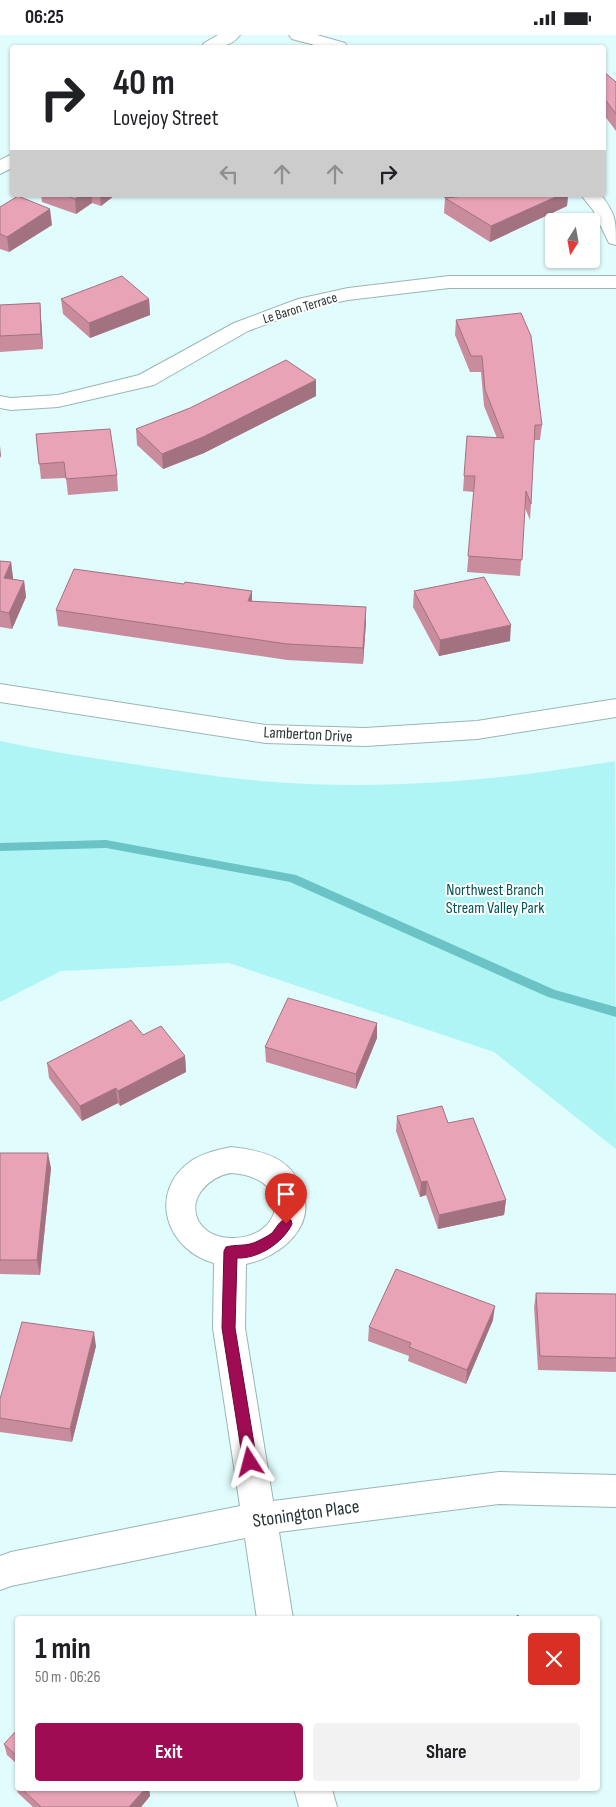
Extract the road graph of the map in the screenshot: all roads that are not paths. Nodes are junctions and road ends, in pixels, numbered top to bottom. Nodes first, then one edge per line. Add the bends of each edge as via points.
1 (231, 35) edge
2 (298, 35) edge
3 (214, 45) edge
4 (331, 45) edge
5 (593, 197) edge
6 (616, 239) edge
7 (616, 282) edge
8 (0, 402) edge
9 (0, 693) edge
10 (616, 695) edge
11 (616, 708) edge
12 (230, 1251) dead end
13 (616, 1491) edge
14 (258, 1519) junction
15 (0, 1573) edge
16 (274, 1616) edge
17 (314, 1791) edge
18 (318, 1807) edge

1 - 3 street
2 - 4 street
5 - 6 street
7 - 8 street, Le Baron Terrace via 449,282 348,294 305,303 241,327 146,380 58,401
9 - 11 street, Lamberton Drive via 266,734 365,737 477,730
10 - 11 street
12 - 14 street via 229,1328
13 - 14 street, Stonington Place via 499,1488
14 - 15 street, Stonington Place
14 - 16 street
17 - 18 street

